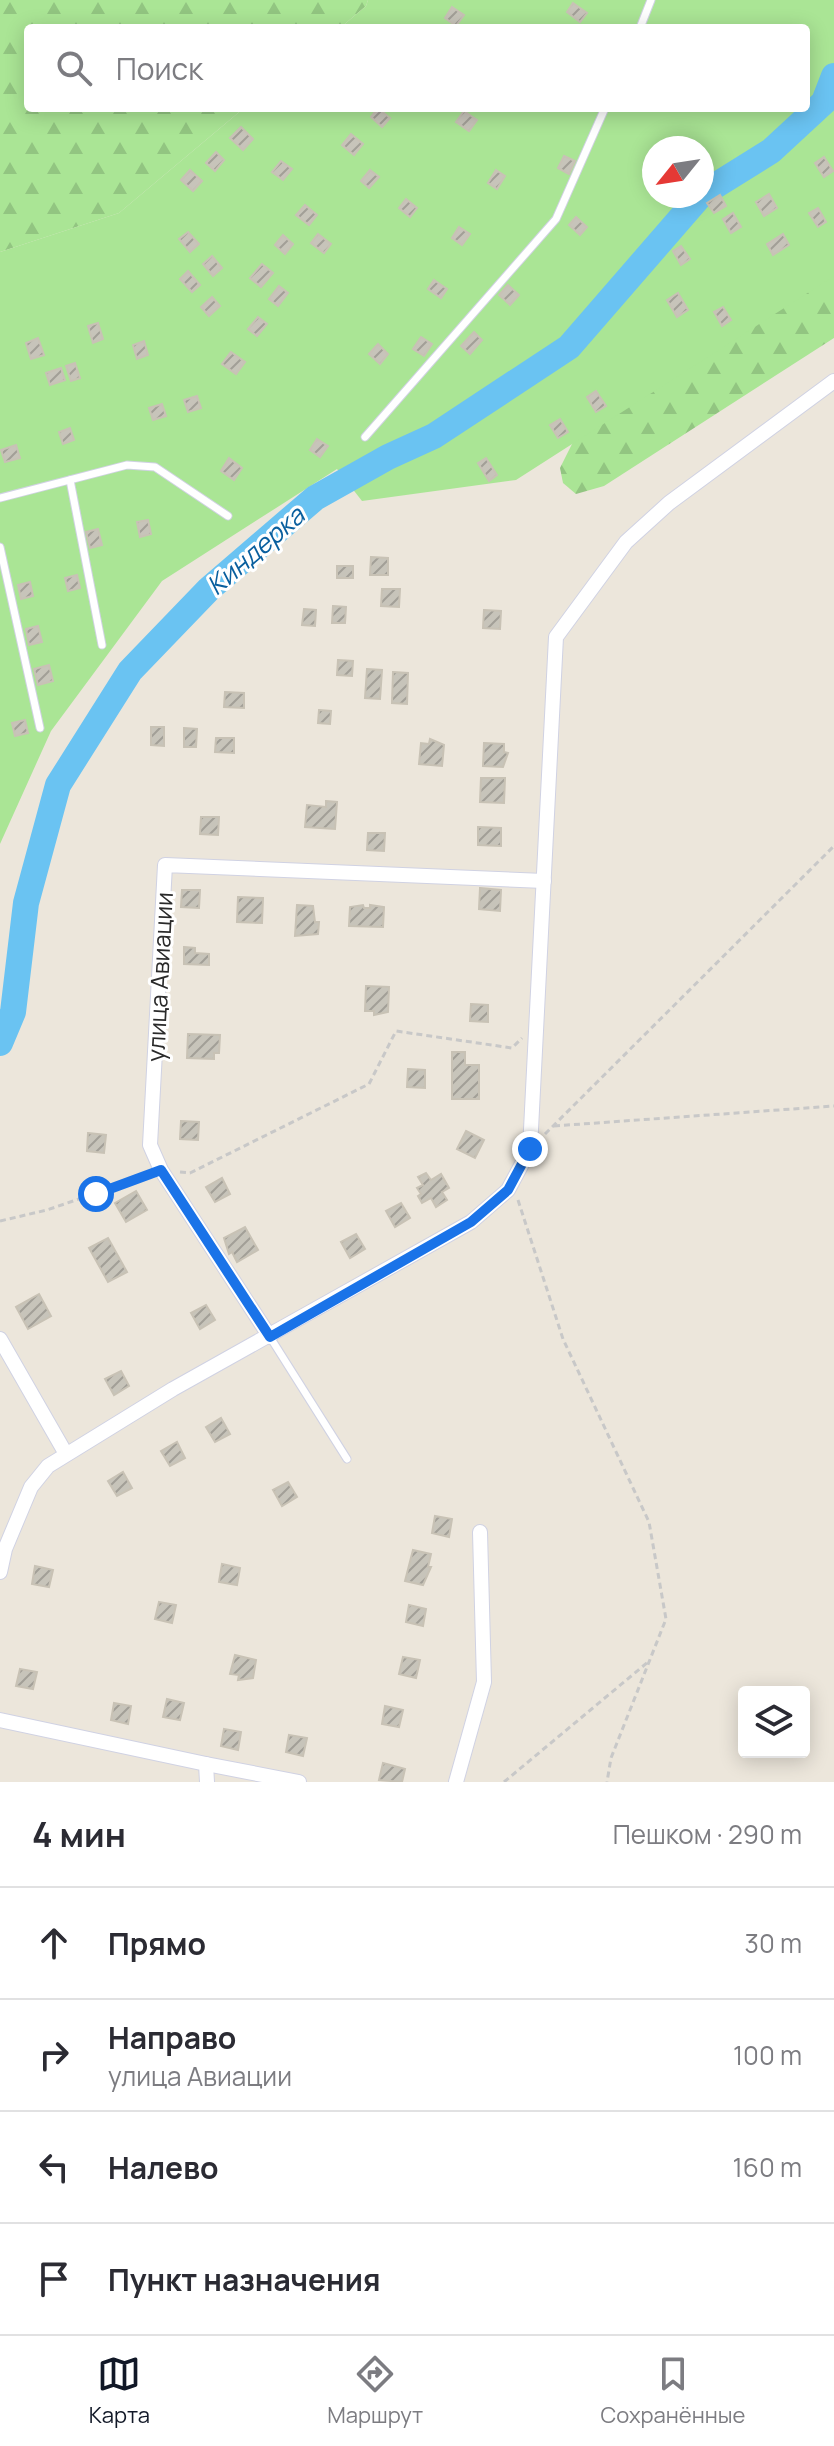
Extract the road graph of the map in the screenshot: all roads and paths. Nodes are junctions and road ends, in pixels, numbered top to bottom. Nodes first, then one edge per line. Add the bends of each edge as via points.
1 (651, 0) edge
2 (642, 24) edge
3 (603, 112) edge
4 (834, 381) edge
5 (365, 437) dead end
6 (70, 480) junction
7 (0, 498) edge
8 (228, 516) dead end
9 (0, 547) edge
10 (102, 645) dead end
11 (40, 728) dead end
12 (834, 846) edge
13 (544, 881) junction
14 (536, 1024) junction
15 (834, 1106) edge
16 (553, 1126) junction
17 (530, 1149) junction
18 (161, 1170) junction
19 (513, 1181) junction
20 (0, 1221) edge
21 (270, 1337) junction
22 (0, 1339) edge
23 (66, 1454) junction
24 (347, 1459) dead end
25 (480, 1532) dead end
26 (0, 1572) edge
27 (649, 1661) junction
28 (0, 1720) edge
29 (206, 1764) junction
30 (207, 1782) edge
31 (299, 1782) edge
32 (456, 1782) edge
33 (504, 1782) edge
34 (607, 1782) edge

1 - 2 lane
3 - 5 lane via 556,219
4 - 13 street via 669,503 626,542 556,637
6 - 7 lane
6 - 8 lane via 127,465 155,467
6 - 10 lane
9 - 11 lane
12 - 16 path
13 - 14 street
13 - 18 street, улица Авиации via 165,865 150,1145
14 - 17 street
14 - 18 path via 512,1048 396,1031 369,1084 190,1173
15 - 16 path
16 - 17 path
17 - 19 street
18 - 20 path
18 - 21 street, улица Авиации
19 - 21 street via 471,1222
19 - 27 path via 563,1339 649,1522 666,1619
21 - 23 street
21 - 24 lane
22 - 23 street
23 - 26 street via 31,1487
25 - 32 street via 484,1682
27 - 33 path
27 - 34 path via 611,1758
28 - 29 street
29 - 30 street
29 - 31 street

